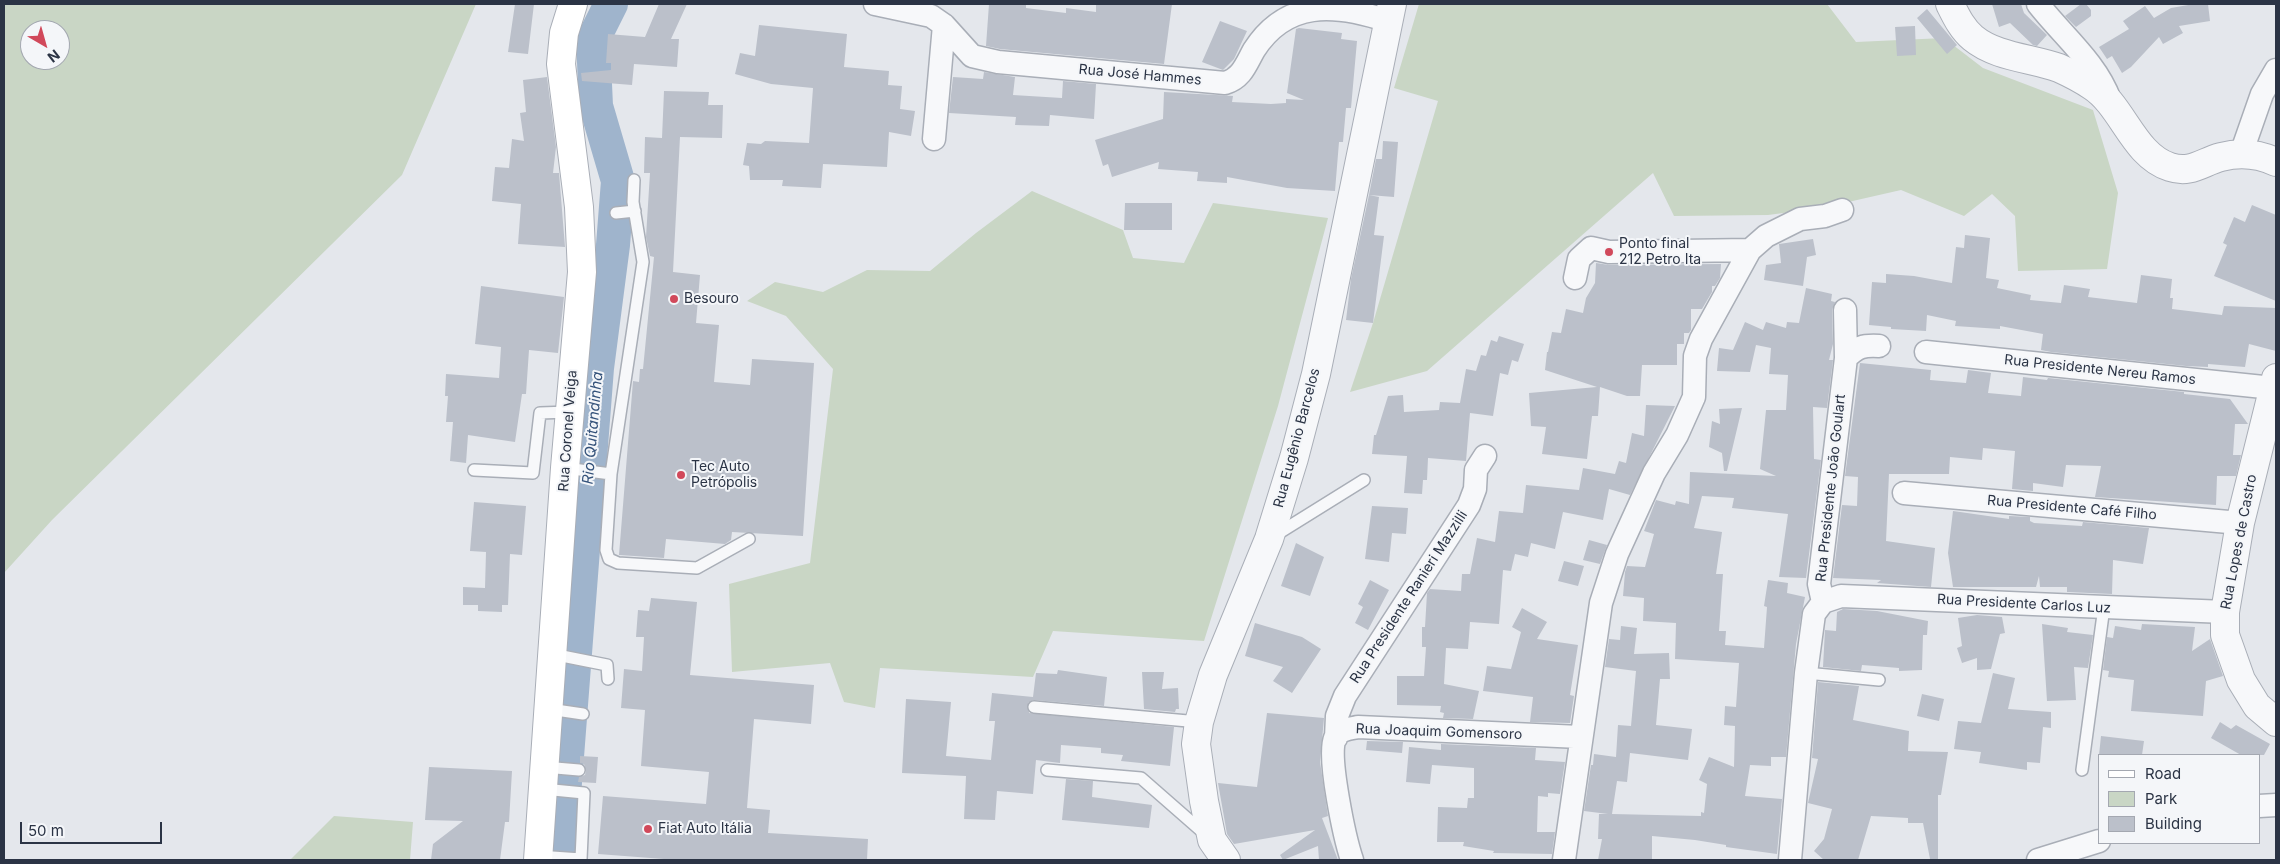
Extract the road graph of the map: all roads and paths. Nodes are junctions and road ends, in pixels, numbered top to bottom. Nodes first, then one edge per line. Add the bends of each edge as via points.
1 (573, 4) edge
2 (876, 4) edge
3 (1950, 4) edge
4 (2038, 4) edge
5 (1390, 12) edge
6 (944, 25) junction
7 (2276, 70) edge
8 (2112, 107) junction
9 (934, 139) dead end
10 (2242, 154) junction
11 (2276, 162) edge
12 (634, 180) dead end
13 (1842, 210) dead end
14 (635, 211) junction
15 (616, 213) dead end
16 (1750, 250) junction
17 (1575, 278) dead end
18 (1845, 310) dead end
19 (1879, 346) dead end
20 (1926, 352) dead end
21 (1846, 358) junction
22 (2275, 383) edge
23 (569, 412) junction
24 (1485, 456) dead end
25 (565, 468) junction
26 (474, 470) dead end
27 (611, 474) junction
28 (1364, 480) dead end
29 (1904, 493) dead end
30 (2240, 523) junction
31 (749, 539) dead end
32 (1269, 539) junction
33 (1823, 602) junction
34 (2104, 607) junction
35 (2225, 612) junction
36 (560, 655) junction
37 (1806, 673) junction
38 (608, 679) dead end
39 (1879, 680) dead end
40 (1034, 706) dead end
41 (556, 710) junction
42 (582, 714) dead end
43 (1199, 722) junction
44 (2276, 722) edge
45 (1580, 737) junction
46 (1336, 738) junction
47 (579, 770) dead end
48 (1047, 770) dead end
49 (2082, 770) dead end
50 (551, 779) junction
51 (2276, 805) edge
52 (2260, 806) edge
53 (2098, 841) edge
54 (1219, 850) edge
55 (543, 858) edge
56 (581, 859) edge
57 (1352, 860) edge
58 (1564, 860) edge
59 (1790, 860) edge
60 (2038, 860) edge

1 - 23 main road, Rua Coronel Veiga via 564,33 561,64 582,238 582,272
2 - 6 street, Rua José Hammes via 931,16
3 - 8 street via 1959,22 1974,38 1993,48 2058,68 2079,78 2095,88
4 - 8 street via 2094,68 2103,81
5 - 6 street, Rua José Hammes via 1302,8 1291,12 1261,38 1240,76 1226,83 998,62 972,56
5 - 32 street, Rua Eugênio Barcelos via 1316,374
6 - 9 street
7 - 10 street via 2262,94
8 - 10 street via 2134,137 2153,157 2169,167 2190,170 2220,157
10 - 11 street via 2261,155
12 - 14 lane via 632,202
13 - 16 street via 1800,219 1766,236
14 - 15 lane
14 - 27 lane via 643,262
16 - 17 street via 1609,252 1591,248 1579,259
16 - 45 street via 1701,339 1695,356 1694,397 1677,435 1654,473 1618,554 1601,604
18 - 21 street, Rua Presidente João Goulart
19 - 21 street via 1863,345
20 - 22 street, Rua Presidente Nereu Ramos
21 - 33 street, Rua Presidente João Goulart via 1819,584
22 - 30 street, Rua Lopes de Castro
23 - 25 main road, Rua Coronel Veiga
23 - 26 lane via 540,413 533,474
24 - 46 street, Rua Presidente Ranieri Mazzilli via 1476,470 1475,489 1469,505 1345,696 1337,716
25 - 27 lane
25 - 36 main road, Rua Coronel Veiga
27 - 31 lane via 606,550 609,559 618,563 698,568
28 - 32 lane
29 - 30 street, Rua Presidente Café Filho
30 - 35 street, Rua Lopes de Castro
32 - 43 street, Rua Eugênio Barcelos via 1213,675
33 - 34 street, Rua Presidente Carlos Luz via 1841,596
33 - 37 street, Rua Presidente João Goulart via 1814,614
34 - 35 street, Rua Presidente Carlos Luz
34 - 49 lane
35 - 44 street, Rua Lopes de Castro via 2225,635 2241,680 2257,706
36 - 38 lane via 608,665
36 - 41 main road, Rua Coronel Veiga
37 - 39 lane
37 - 59 street, Rua Presidente João Goulart
40 - 43 lane
41 - 42 lane
41 - 50 main road, Rua Coronel Veiga
43 - 54 street, Rua Eugênio Barcelos via 1196,744 1204,801
45 - 46 street, Rua Joaquim Gomensoro via 1358,727 1343,730
45 - 58 street
46 - 57 street, Rua Joaquim Gomensoro via 1332,756
47 - 50 lane
48 - 54 lane via 1141,778
50 - 55 main road, Rua Coronel Veiga
50 - 56 lane via 584,794
51 - 52 street
53 - 60 street
55 - 56 lane

